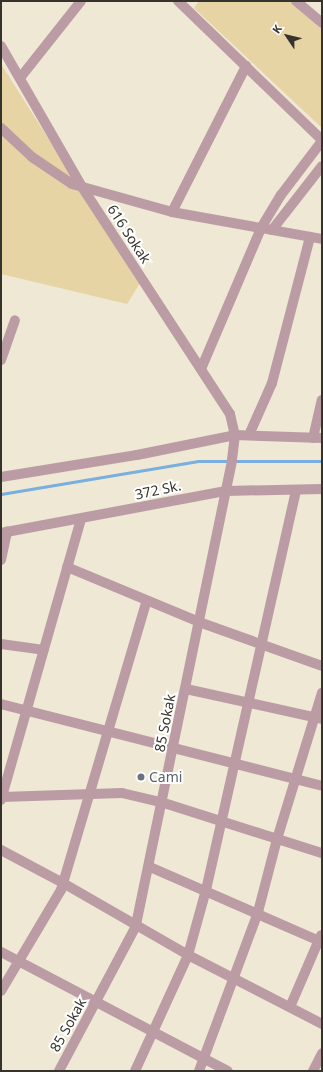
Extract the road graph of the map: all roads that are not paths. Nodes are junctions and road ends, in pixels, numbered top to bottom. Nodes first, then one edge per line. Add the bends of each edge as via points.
1 (81, 1) edge
2 (296, 1) edge
3 (185, 4) edge
4 (322, 23) edge
5 (1, 46) edge
6 (246, 66) junction
7 (20, 78) junction
8 (1, 128) edge
9 (322, 141) edge
10 (322, 166) edge
11 (82, 187) junction
12 (172, 212) junction
13 (261, 228) junction
14 (272, 230) junction
15 (310, 237) junction
16 (322, 240) edge
17 (15, 320) dead end
18 (1, 360) edge
19 (201, 369) junction
20 (322, 400) edge
21 (235, 435) junction
22 (249, 435) junction
23 (318, 438) edge
24 (1, 477) edge
25 (322, 489) edge
26 (296, 490) junction
27 (226, 491) junction
28 (81, 519) junction
29 (4, 533) edge
30 (1, 560) edge
31 (67, 567) junction
32 (147, 600) junction
33 (199, 622) junction
34 (262, 642) junction
35 (1, 644) edge
36 (44, 650) junction
37 (322, 666) edge
38 (186, 689) junction
39 (322, 693) edge
40 (248, 703) junction
41 (1, 704) edge
42 (26, 710) junction
43 (318, 719) edge
44 (108, 731) junction
45 (174, 747) junction
46 (235, 763) junction
47 (296, 779) junction
48 (322, 786) edge
49 (89, 794) junction
50 (1, 798) edge
51 (164, 803) junction
52 (220, 821) junction
53 (277, 839) junction
54 (1, 850) edge
55 (322, 853) edge
56 (150, 867) junction
57 (63, 883) junction
58 (206, 890) junction
59 (258, 912) junction
60 (136, 926) junction
61 (321, 939) edge
62 (1, 952) edge
63 (188, 956) junction
64 (20, 961) junction
65 (234, 978) junction
66 (1, 991) edge
67 (97, 1002) junction
68 (290, 1007) junction
69 (322, 1024) edge
70 (154, 1032) junction
71 (322, 1053) edge
72 (204, 1058) junction
73 (59, 1071) edge
74 (134, 1071) edge
75 (199, 1071) edge
76 (228, 1071) edge
77 (313, 1071) edge

1 - 7 street
2 - 4 street
3 - 6 street
5 - 7 street, 616 Sokak
6 - 9 street
6 - 12 street
7 - 11 street, 616 Sokak
8 - 11 street via 32,157 72,184
9 - 13 street via 281,195
10 - 14 street
11 - 12 street
11 - 19 street, 616 Sokak
12 - 13 street
13 - 14 street
13 - 19 street
14 - 15 street
15 - 16 street
15 - 22 street via 272,383
17 - 18 street
19 - 21 street, 616 Sokak via 230,414
20 - 23 street
21 - 22 street
21 - 24 street via 137,455
21 - 27 street, 85 Sokak
22 - 23 street
25 - 26 street, 372 Sk.
26 - 27 street, 372 Sk.
26 - 34 street
27 - 28 street, 372 Sk.
27 - 33 street, 85 Sokak
28 - 29 street, 372 Sk.
28 - 31 street
29 - 30 street
31 - 32 street
31 - 36 street
32 - 33 street
32 - 44 street
33 - 34 street
33 - 38 street, 85 Sokak
34 - 37 street
34 - 40 street
35 - 36 street
36 - 42 street
38 - 40 street
38 - 45 street, 85 Sokak
39 - 43 street
40 - 43 street
40 - 46 street
41 - 42 street
42 - 44 street
42 - 50 street
43 - 47 street
44 - 45 street
44 - 49 street
45 - 46 street
45 - 51 street, 85 Sokak
46 - 47 street
46 - 52 street
47 - 48 street
47 - 53 street
49 - 50 street
49 - 51 street via 122,792
49 - 57 street
51 - 52 street
51 - 56 street, 85 Sokak
52 - 53 street
52 - 58 street
53 - 55 street
53 - 59 street
54 - 57 street
56 - 58 street
56 - 60 street, 85 Sokak
57 - 60 street
57 - 64 street
58 - 59 street
58 - 63 street
59 - 61 street
59 - 65 street
60 - 63 street
60 - 67 street, 85 Sokak
61 - 68 street
62 - 64 street
63 - 65 street
63 - 70 street
64 - 66 street
64 - 67 street
65 - 68 street
65 - 72 street
67 - 70 street
67 - 73 street, 85 Sokak
68 - 69 street
70 - 72 street
70 - 74 street
71 - 77 street
72 - 75 street
72 - 76 street

